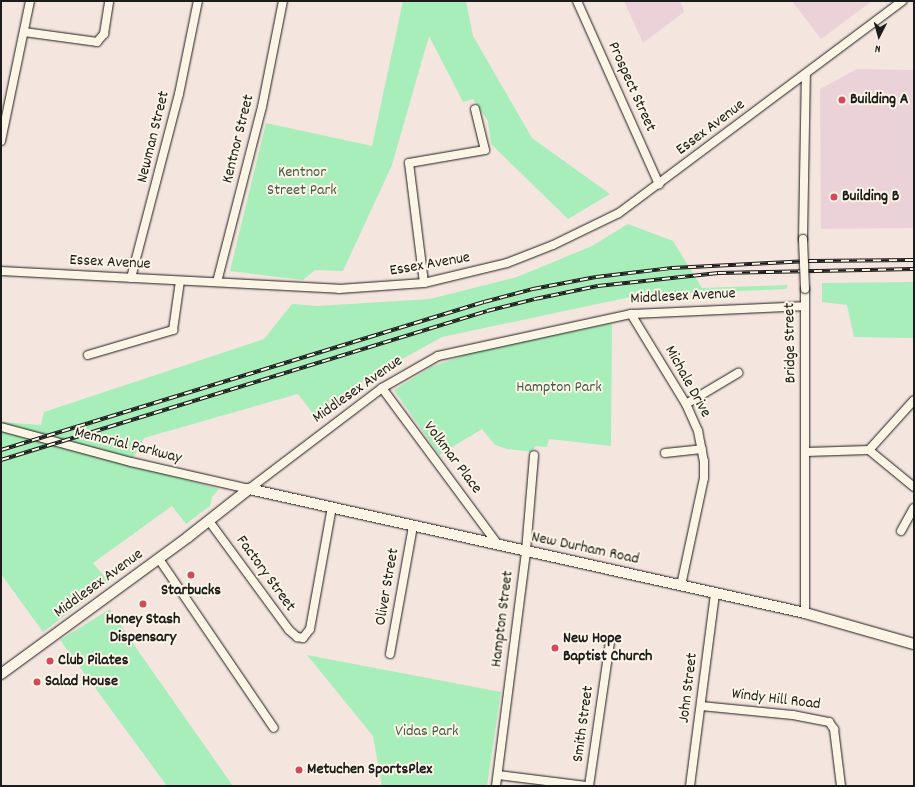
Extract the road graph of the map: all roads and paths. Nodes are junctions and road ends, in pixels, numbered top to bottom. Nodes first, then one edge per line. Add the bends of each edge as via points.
1 (30, 1) edge
2 (109, 1) edge
3 (198, 1) edge
4 (283, 1) edge
5 (577, 1) edge
6 (902, 1) edge
7 (24, 32) junction
8 (806, 74) junction
9 (475, 109) dead end
10 (1, 139) edge
11 (659, 184) junction
12 (1, 271) edge
13 (131, 278) junction
14 (180, 281) junction
15 (217, 282) junction
16 (424, 283) junction
17 (804, 306) junction
18 (632, 314) junction
19 (88, 355) dead end
20 (738, 373) dead end
21 (382, 388) junction
22 (914, 400) edge
23 (686, 404) junction
24 (1, 427) edge
25 (702, 450) junction
26 (869, 450) junction
27 (806, 452) junction
28 (665, 453) dead end
29 (534, 455) dead end
30 (914, 487) edge
31 (249, 489) junction
32 (332, 507) junction
33 (914, 508) edge
34 (209, 521) junction
35 (413, 526) junction
36 (901, 531) dead end
37 (498, 545) junction
38 (526, 551) junction
39 (159, 559) junction
40 (681, 585) junction
41 (715, 593) junction
42 (805, 613) junction
43 (610, 642) dead end
44 (914, 644) edge
45 (390, 654) dead end
46 (1, 674) edge
47 (701, 706) junction
48 (274, 728) dead end
49 (498, 775) junction
50 (496, 786) edge
51 (586, 786) edge
52 (589, 786) edge
53 (690, 786) edge
54 (841, 786) edge

1 - 7 street
2 - 7 street via 104,34 97,42
3 - 13 street, Newman Street via 179,94
4 - 15 street, Kentnor Street via 262,107
5 - 11 street, Prospect Street
6 - 8 street, Essex Avenue
7 - 10 street
8 - 11 street, Essex Avenue
8 - 17 street, Bridge Street, bridge
9 - 16 street via 485,150 409,163
11 - 16 street, Essex Avenue via 619,212 553,245 481,270
12 - 13 street, Essex Avenue
13 - 14 street, Essex Avenue
14 - 15 street, Essex Avenue
14 - 19 street via 173,330
15 - 16 street, Essex Avenue via 339,289
17 - 18 street, Middlesex Avenue
17 - 27 street, Bridge Street
18 - 21 street, Middlesex Avenue via 438,356
18 - 23 street, Michale Drive
20 - 23 street
21 - 31 street, Middlesex Avenue
21 - 37 street, Volkmar Place
22 - 26 street
23 - 25 street, Michale Drive
24 - 31 street, Memorial Parkway via 131,462
25 - 28 street
25 - 40 street, Michale Drive via 704,478
26 - 27 street
26 - 30 street
27 - 42 street, Bridge Street
29 - 38 street, Hampton Street
31 - 32 main road, New Durham Road
31 - 34 main road, Middlesex Avenue
32 - 34 street, Factory Street via 310,628 303,638 291,633
32 - 35 main road, New Durham Road
33 - 36 street
34 - 39 main road, Middlesex Avenue
35 - 37 main road, New Durham Road
35 - 45 street, Oliver Street
37 - 38 main road, New Durham Road
38 - 40 main road, New Durham Road
38 - 49 street, Hampton Street
39 - 46 main road, Middlesex Avenue
39 - 48 street
40 - 41 main road, New Durham Road
41 - 42 main road, New Durham Road
41 - 47 street, John Street
42 - 44 main road, New Durham Road
43 - 52 street, Smith Street
47 - 53 street, John Street
47 - 54 street, Windy Hill Road via 793,715 829,722 834,729
49 - 50 street, Hampton Street
49 - 51 street

